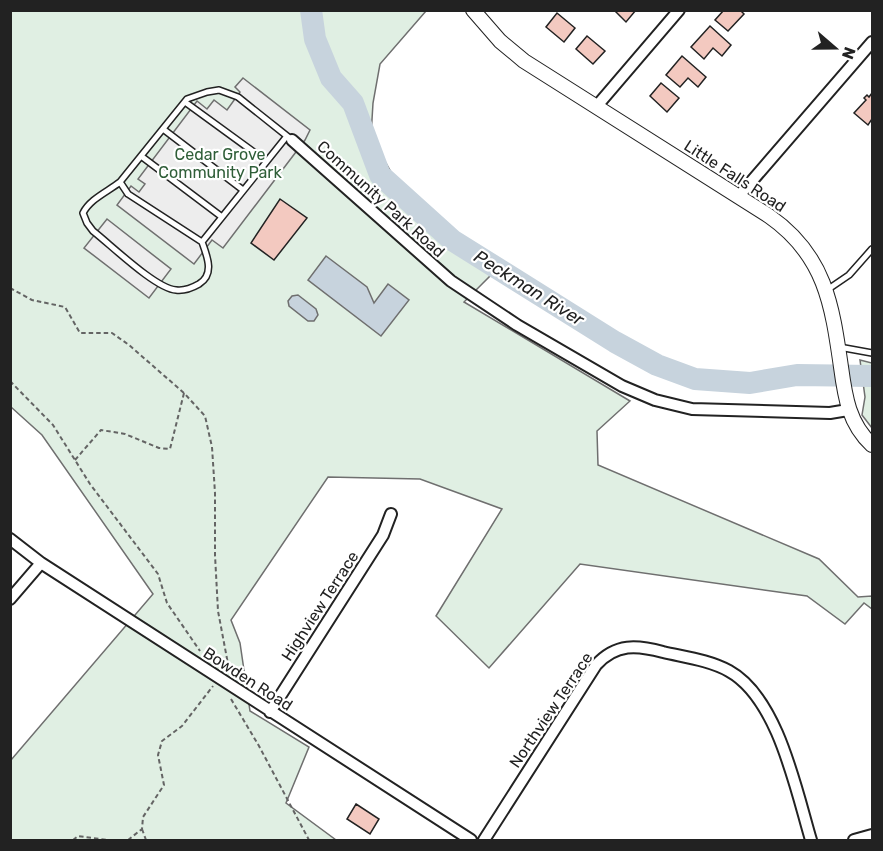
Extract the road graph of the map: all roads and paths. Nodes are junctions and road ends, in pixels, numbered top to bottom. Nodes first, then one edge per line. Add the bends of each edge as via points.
1 (474, 10) edge
2 (679, 10) edge
3 (873, 42) edge
4 (185, 102) junction
5 (596, 107) junction
6 (163, 129) junction
7 (289, 138) junction
8 (141, 156) junction
9 (266, 161) junction
10 (120, 182) junction
11 (243, 190) junction
12 (738, 197) junction
13 (222, 217) junction
14 (202, 242) junction
15 (873, 249) edge
16 (10, 288) edge
17 (827, 290) junction
18 (837, 347) junction
19 (873, 353) edge
20 (10, 381) edge
21 (184, 393) junction
22 (846, 403) junction
23 (873, 446) edge
24 (75, 460) junction
25 (391, 514) dead end
26 (10, 540) edge
27 (41, 563) junction
28 (10, 599) edge
29 (203, 655) dead end
30 (219, 679) junction
31 (230, 698) dead end
32 (270, 712) junction
33 (142, 829) junction
34 (873, 835) edge
35 (73, 840) edge
36 (108, 840) edge
37 (128, 840) edge
38 (146, 840) edge
39 (309, 840) edge
40 (471, 840) edge
41 (484, 840) edge
42 (811, 840) edge
43 (854, 840) edge

1 - 5 street, Little Falls Road via 500,41 524,61
2 - 5 street
3 - 12 street
4 - 6 lane
4 - 7 lane via 207,92 230,93
4 - 9 lane
5 - 12 street, Little Falls Road
6 - 8 lane
6 - 11 lane
7 - 9 lane
7 - 22 street, Community Park Road via 451,281 622,386 655,400 710,411 830,414
8 - 10 lane
8 - 13 lane
9 - 11 lane
10 - 14 lane via 128,195
10 - 14 lane via 87,205 83,213 93,231 160,286 176,290 201,282 209,265
11 - 13 lane
12 - 17 street, Little Falls Road via 793,235 810,256
13 - 14 lane
15 - 17 lane via 849,275
16 - 21 path via 32,300 64,307 80,333 112,333
17 - 18 street, Little Falls Road
18 - 19 lane
18 - 22 street, Little Falls Road
20 - 24 path via 53,425
21 - 24 path via 170,449 101,430
21 - 30 path via 206,416 212,447 218,611 228,664
22 - 23 street, Little Falls Road via 858,428
24 - 29 path via 158,574 167,603
25 - 32 street, Highview Terrace via 383,535
26 - 27 street, Bowden Road
27 - 28 street
27 - 30 street, Bowden Road
30 - 32 street, Bowden Road
30 - 33 path via 182,726 162,741 158,755 164,785 143,817
31 - 39 path
32 - 40 street, Bowden Road
33 - 37 path
33 - 38 path
34 - 43 street
35 - 36 path via 78,836
41 - 42 street, Northview Terrace via 596,665 609,653 633,646 711,663 732,672 744,683 780,739

